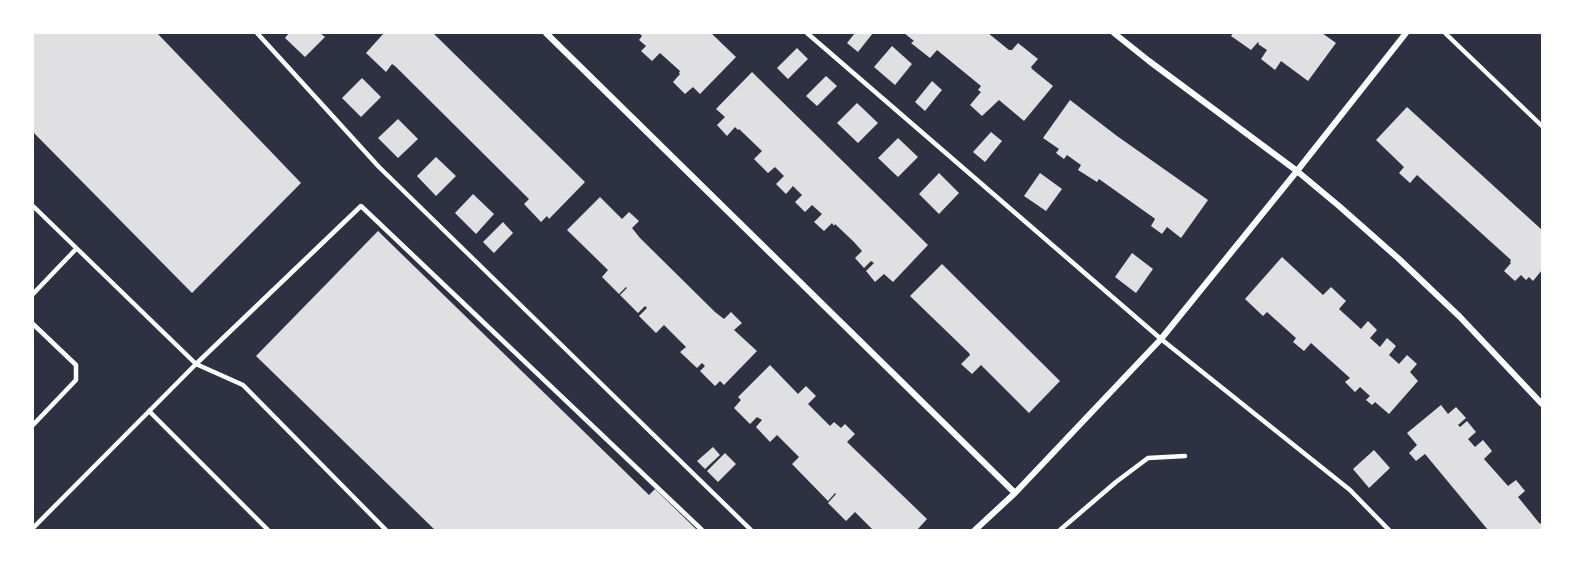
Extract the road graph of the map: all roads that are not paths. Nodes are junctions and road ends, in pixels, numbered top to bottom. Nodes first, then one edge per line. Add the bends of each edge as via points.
1 (257, 33) edge
2 (546, 33) edge
3 (807, 33) edge
4 (1114, 33) edge
5 (1406, 33) edge
6 (1445, 33) edge
7 (1542, 126) edge
8 (1297, 171) junction
9 (33, 206) edge
10 (76, 249) junction
11 (33, 294) edge
12 (33, 324) edge
13 (1161, 339) junction
14 (196, 364) junction
15 (1542, 404) edge
16 (149, 411) junction
17 (33, 425) edge
18 (1185, 456) dead end
19 (1015, 493) junction
20 (33, 528) edge
21 (268, 530) edge
22 (386, 530) edge
23 (702, 530) edge
24 (751, 530) edge
25 (975, 530) edge
26 (1060, 530) edge
27 (1389, 530) edge

1 - 24 lane via 379,167
2 - 19 street
3 - 13 lane
4 - 8 street
5 - 8 street
6 - 7 lane
8 - 13 street
8 - 15 street via 1453,310
9 - 10 lane
10 - 11 lane
10 - 14 lane
12 - 17 lane via 76,365 76,380
13 - 19 street
13 - 27 lane via 1350,490
14 - 16 lane
14 - 22 lane via 243,386
14 - 23 lane via 361,206
16 - 20 lane
16 - 21 lane
18 - 26 lane via 1148,458
19 - 25 street

